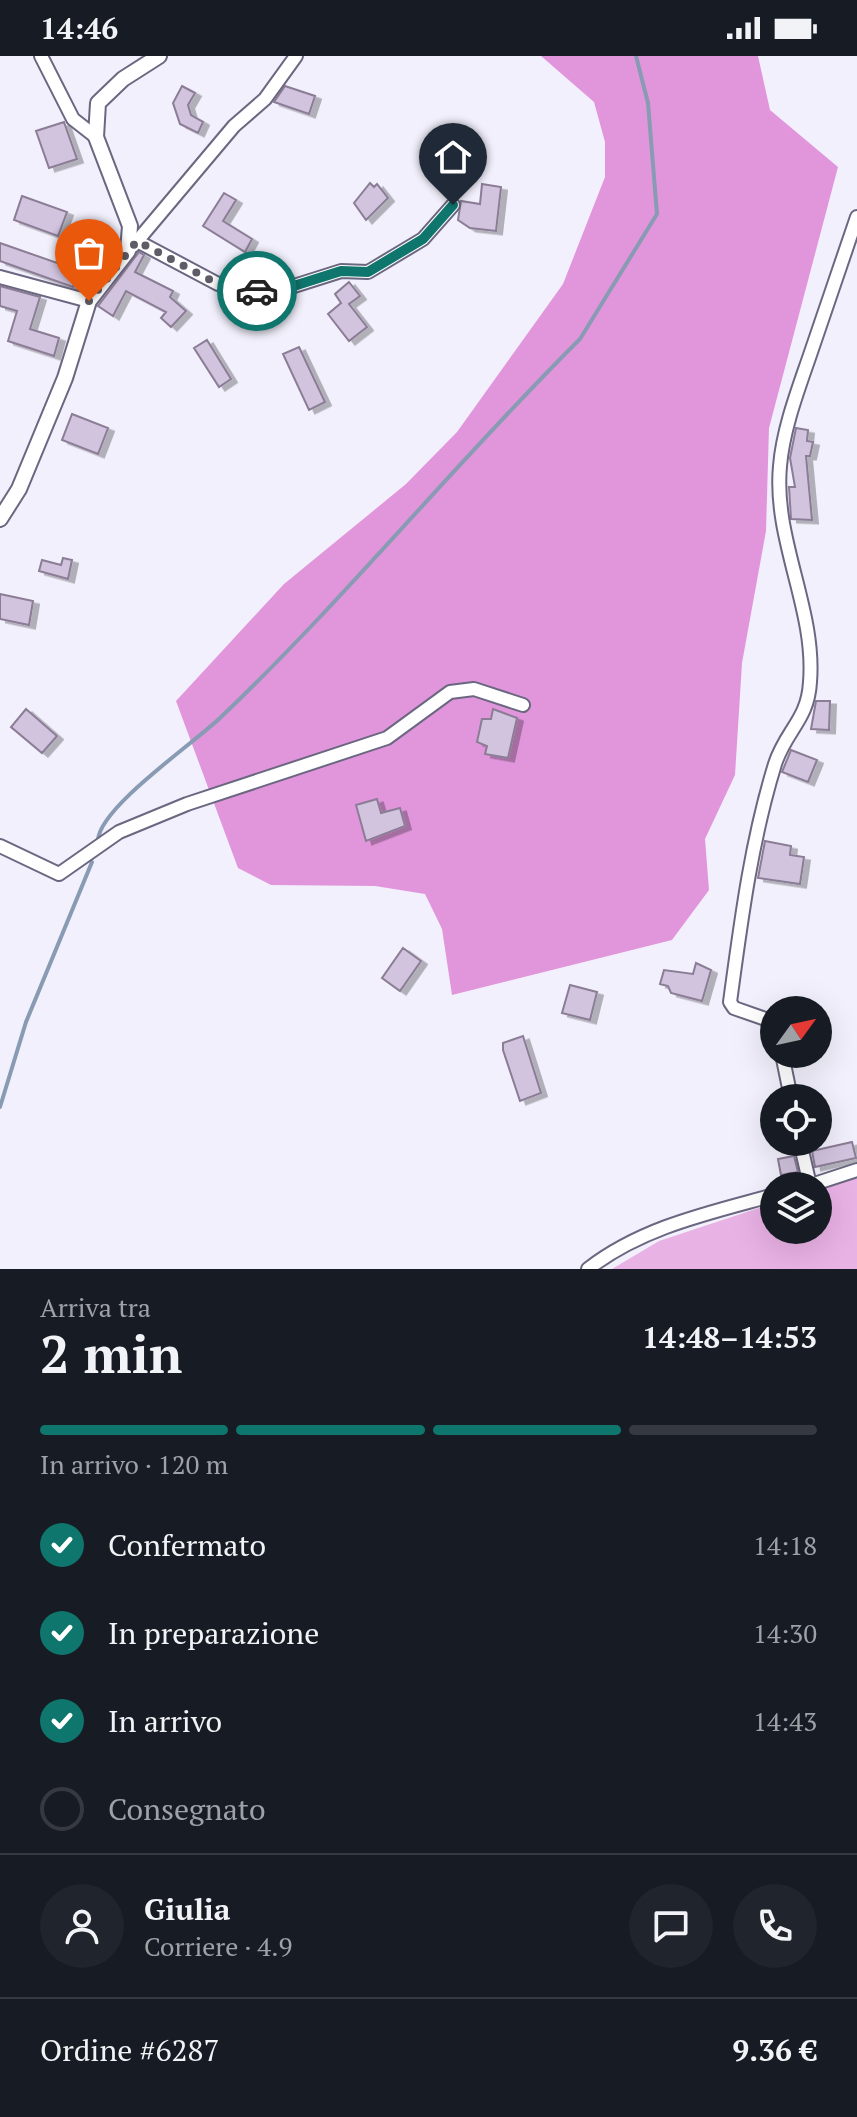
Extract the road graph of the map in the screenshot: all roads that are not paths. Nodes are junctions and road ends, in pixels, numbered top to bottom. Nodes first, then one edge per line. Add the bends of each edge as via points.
1 (41, 56) edge
2 (159, 56) edge
3 (296, 56) edge
4 (96, 137) junction
5 (453, 205) dead end
6 (857, 217) edge
7 (133, 246) junction
8 (0, 277) edge
9 (89, 301) junction
10 (0, 519) edge
11 (523, 705) dead end
12 (0, 846) edge
13 (760, 1017) edge
14 (857, 1170) edge
15 (832, 1178) edge
16 (760, 1199) edge
17 (588, 1269) edge

1 - 4 street via 73,119
2 - 4 street via 98,103
3 - 7 street via 265,99 234,126
4 - 7 street
5 - 7 street via 423,239 368,272 341,271 278,291 218,284
6 - 13 street via 801,380 779,467 783,531 807,626 811,680 806,713 776,760 750,860 730,1002
7 - 9 street
8 - 9 street
9 - 10 street via 65,378 19,489
11 - 12 street via 474,689 450,692 387,738 119,832 59,874
14 - 15 street
16 - 17 street via 679,1221 613,1249

